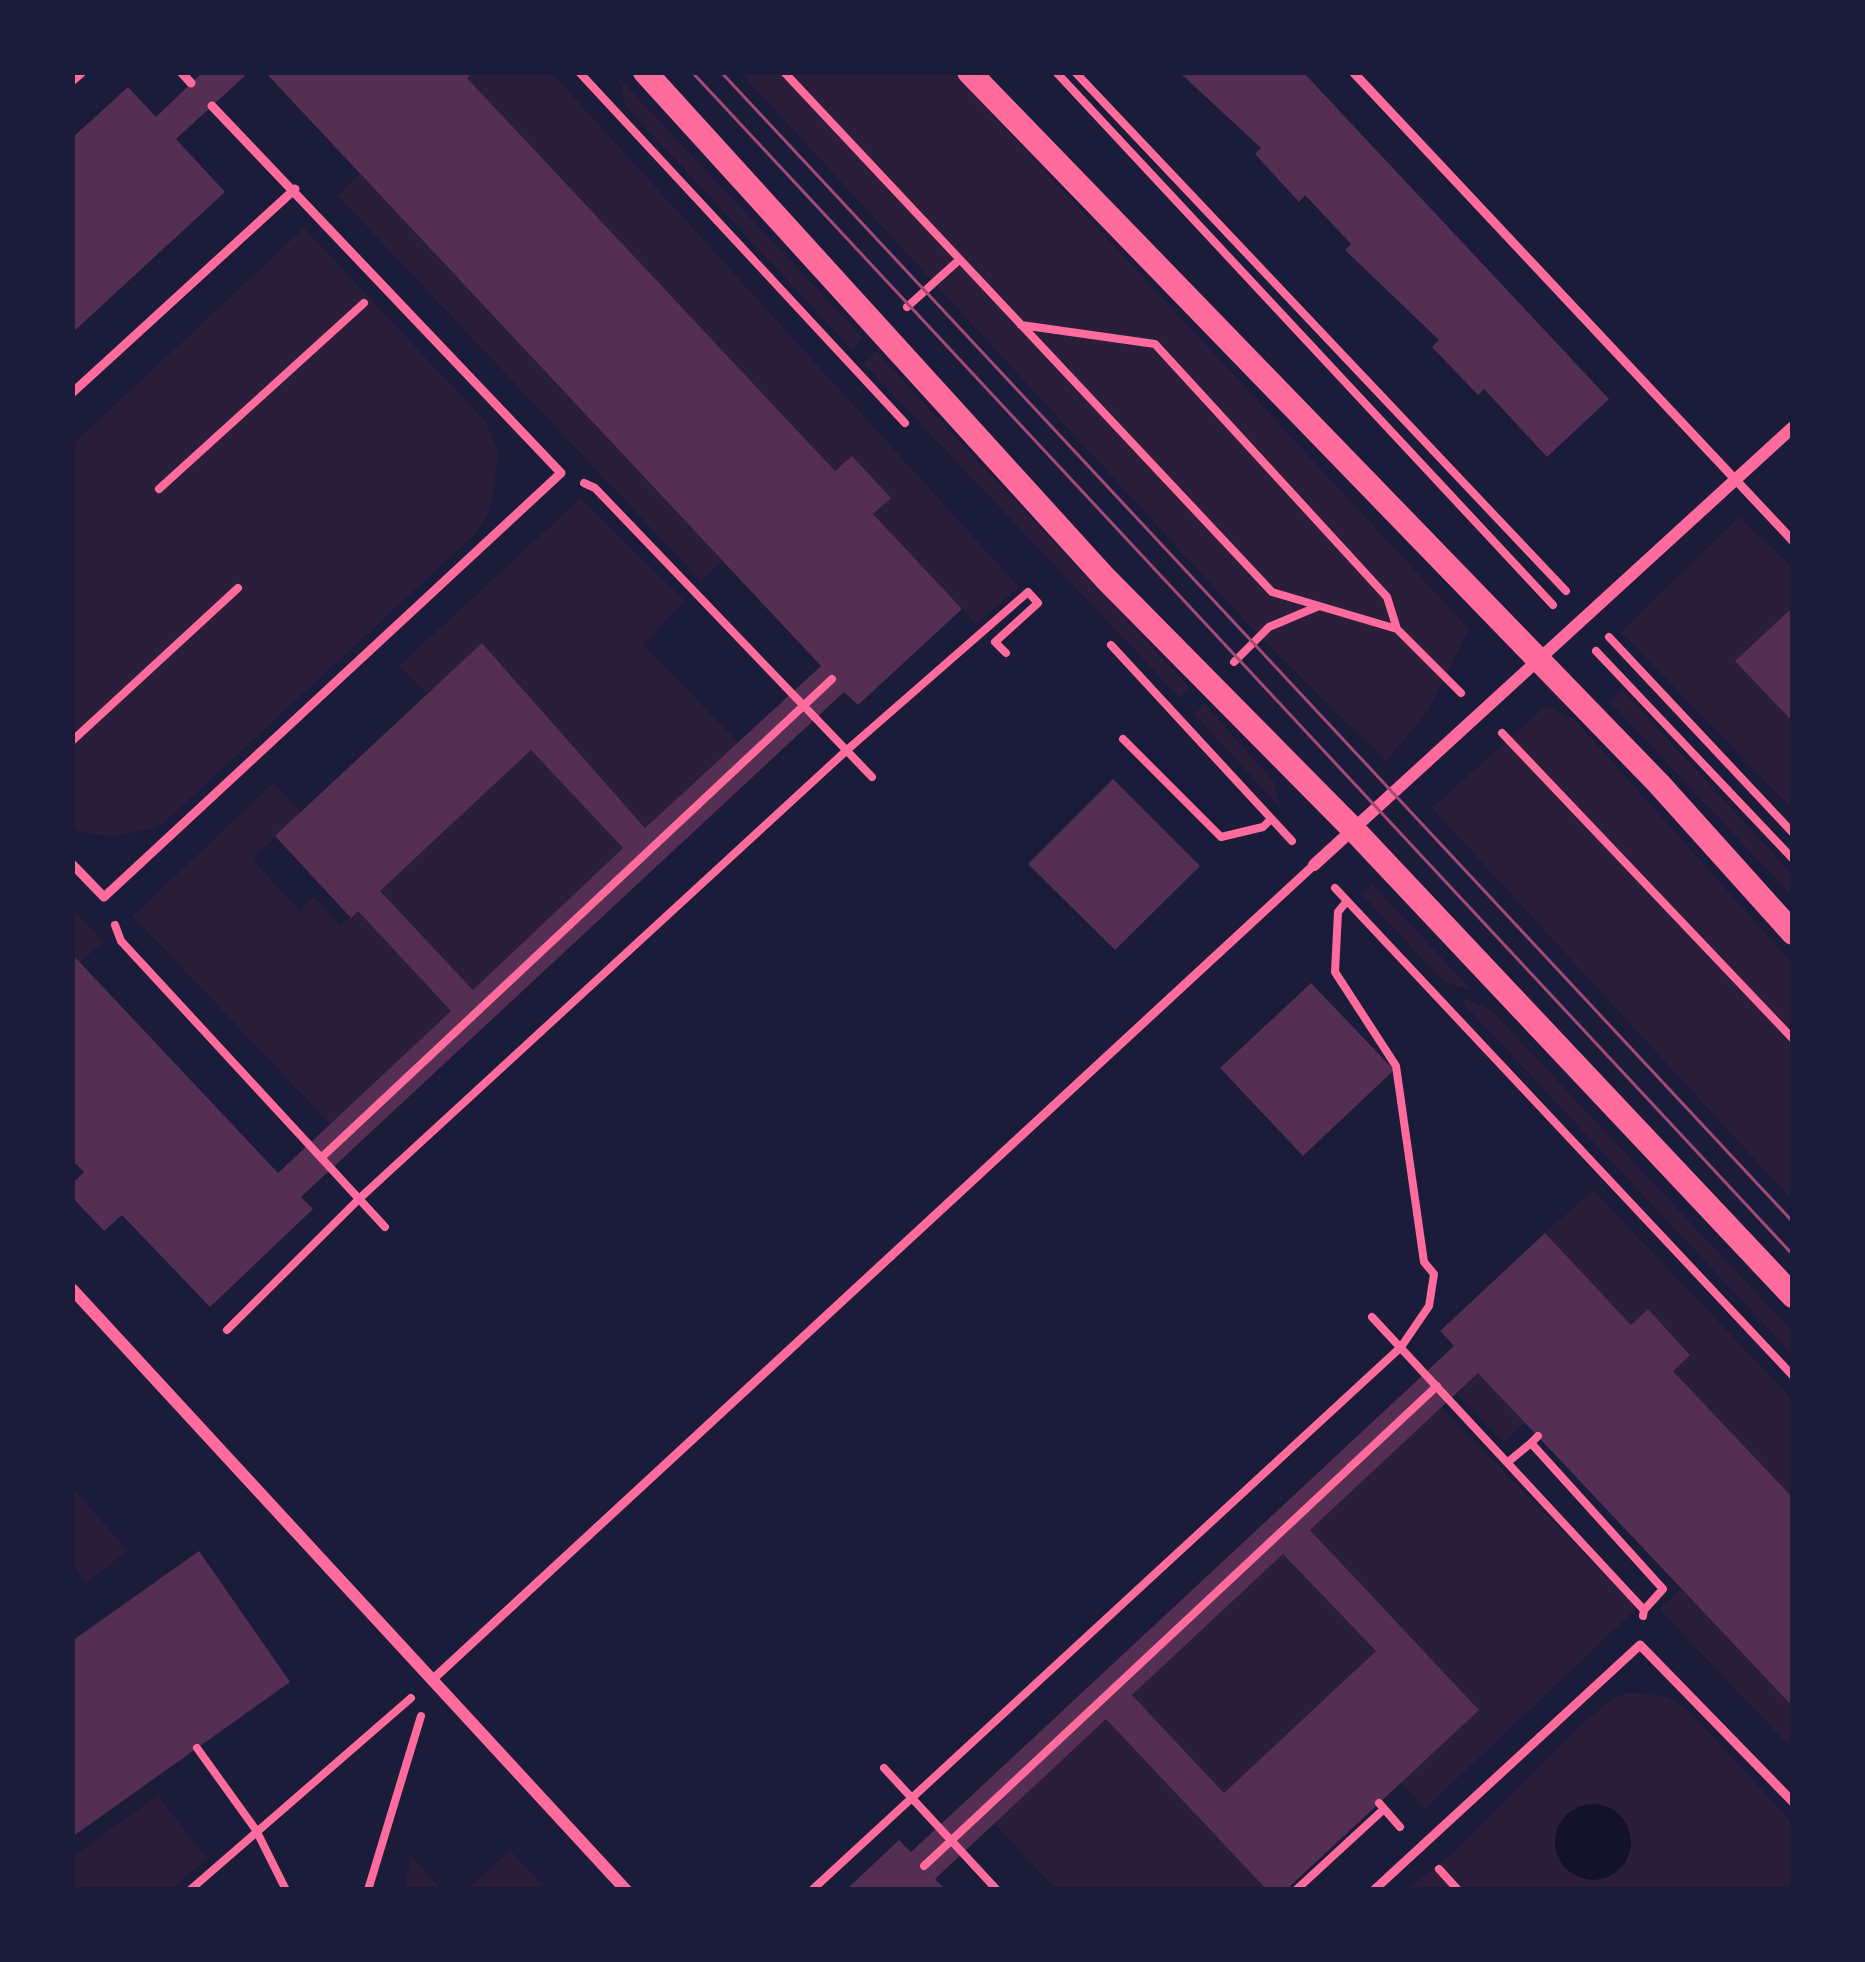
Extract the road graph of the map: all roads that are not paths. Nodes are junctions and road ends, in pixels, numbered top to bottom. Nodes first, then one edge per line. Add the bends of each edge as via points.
1 (80, 72) edge
2 (181, 72) edge
3 (645, 72) edge
4 (969, 72) edge
5 (1352, 72) edge
6 (72, 79) edge
7 (191, 83) dead end
8 (212, 106) dead end
9 (295, 189) junction
10 (72, 393) edge
11 (1793, 427) edge
12 (1731, 480) junction
13 (1793, 541) edge
14 (1537, 660) junction
15 (1353, 830) junction
16 (72, 864) edge
17 (1314, 865) joint
18 (1793, 933) edge
19 (72, 1289) edge
20 (1793, 1296) edge
21 (432, 1680) junction
22 (1793, 1802) edge
23 (626, 1890) edge
24 (1374, 1890) edge

1 - 6 street
2 - 7 lane
3 - 15 main road via 1120,594
4 - 14 main road
5 - 12 lane
8 - 9 lane
9 - 10 lane
9 - 16 lane via 561,473 104,897
11 - 12 street
12 - 13 lane
12 - 14 street
14 - 15 street
14 - 18 main road
15 - 17 street
15 - 20 main road
17 - 21 lane
19 - 21 street
21 - 23 street
22 - 24 lane via 1640,1645

